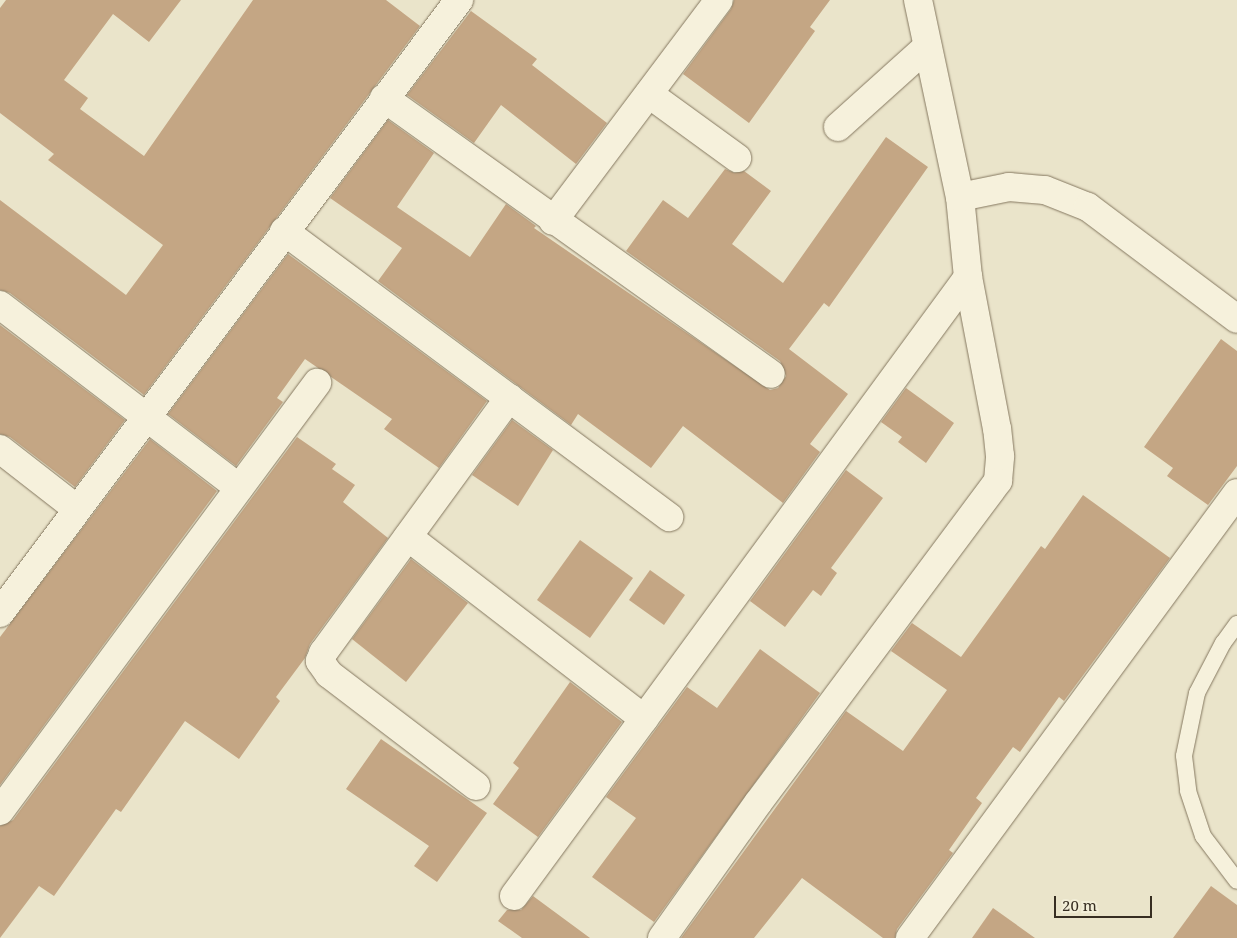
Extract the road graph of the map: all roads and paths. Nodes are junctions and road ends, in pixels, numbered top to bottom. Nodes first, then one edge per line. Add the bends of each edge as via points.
1 (459, 0) edge
2 (719, 0) edge
3 (918, 0) edge
4 (927, 47) junction
5 (649, 94) junction
6 (384, 98) junction
7 (838, 127) dead end
8 (737, 158) dead end
9 (960, 198) junction
10 (553, 221) junction
11 (284, 231) junction
12 (968, 277) junction
13 (0, 305) edge
14 (1237, 319) edge
15 (771, 374) dead end
16 (317, 383) dead end
17 (509, 398) junction
18 (145, 417) junction
19 (0, 449) edge
20 (239, 488) junction
21 (1237, 493) edge
22 (77, 509) junction
23 (670, 517) dead end
24 (408, 537) junction
25 (0, 613) edge
26 (1237, 624) edge
27 (644, 719) junction
28 (476, 786) dead end
29 (0, 811) edge
30 (1237, 881) edge
31 (514, 896) dead end
32 (662, 938) edge
33 (910, 938) edge

1 - 6 street
2 - 5 street
3 - 4 street
4 - 7 street
4 - 9 street
5 - 8 street
5 - 10 street
6 - 10 street
6 - 11 street
9 - 12 street
9 - 14 street via 1009,187 1045,190 1088,207
10 - 15 street
11 - 17 street
11 - 18 street
12 - 27 street
12 - 32 street via 997,429 998,481 758,802
13 - 18 street
16 - 20 street
17 - 23 street
17 - 24 street
18 - 20 street
18 - 22 street
19 - 22 street
20 - 29 street
21 - 33 street
22 - 25 street
24 - 27 street
24 - 28 street via 320,661 329,674
26 - 30 lane via 1223,643 1197,693 1184,756 1188,791 1203,836
27 - 31 street

